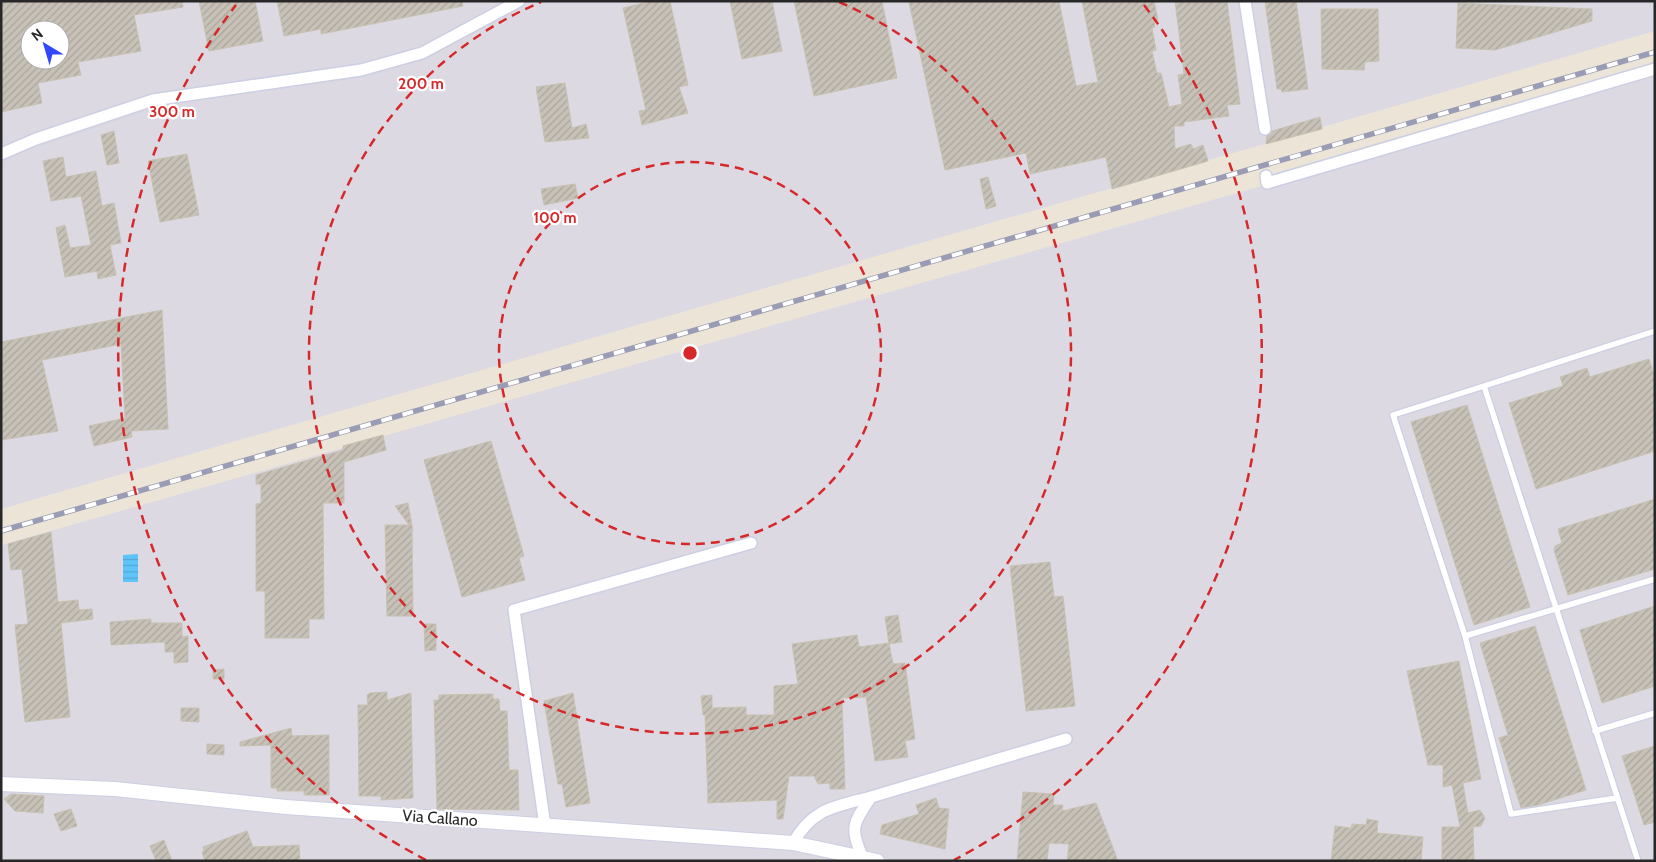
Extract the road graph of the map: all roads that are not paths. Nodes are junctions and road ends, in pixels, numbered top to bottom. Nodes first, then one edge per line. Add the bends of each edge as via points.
1 (519, 1) edge
2 (1245, 1) edge
3 (1655, 69) edge
4 (1265, 129) dead end
5 (1, 154) edge
6 (1266, 176) dead end
7 (1655, 331) edge
8 (1484, 386) junction
9 (751, 543) dead end
10 (1655, 579) edge
11 (1556, 609) junction
12 (1465, 636) junction
13 (1655, 713) edge
14 (1596, 731) junction
15 (1066, 739) dead end
16 (1, 784) edge
17 (871, 797) junction
18 (1617, 798) junction
19 (545, 826) junction
20 (793, 844) junction
21 (862, 856) junction
22 (878, 861) edge
23 (1638, 861) edge

1 - 5 street via 422,53 361,70 153,100
2 - 4 street
3 - 6 street via 1267,183
7 - 8 lane
8 - 11 lane
8 - 12 lane via 1393,415
9 - 19 street via 514,610
10 - 11 lane
11 - 12 lane
11 - 14 lane
12 - 18 lane via 1511,814
13 - 14 lane
14 - 18 lane
15 - 17 street
16 - 19 street, Via Callano via 115,789 286,807
17 - 20 street via 817,815 802,828
17 - 21 street via 853,827
18 - 23 lane
19 - 20 street, Via Callano
20 - 21 street, Via Callano
21 - 22 street, Via Callano

